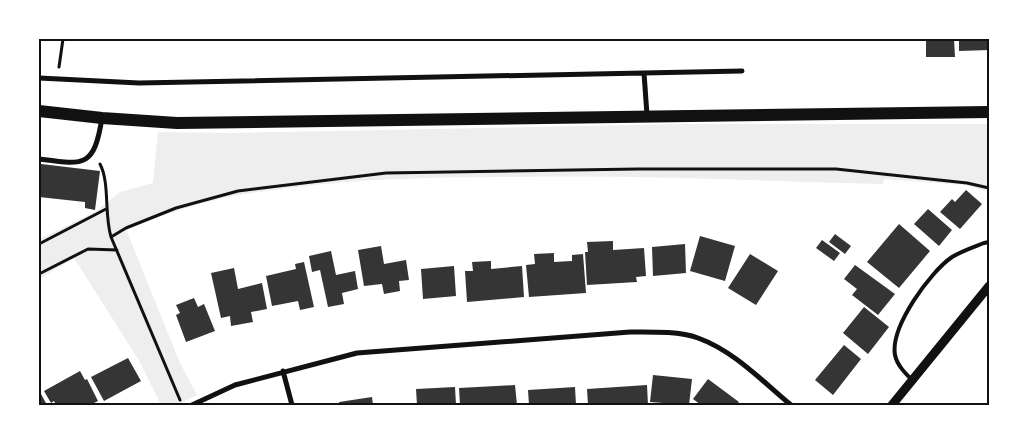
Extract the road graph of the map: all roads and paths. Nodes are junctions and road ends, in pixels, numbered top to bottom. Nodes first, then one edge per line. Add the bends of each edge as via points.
1 (63, 39) edge
2 (742, 71) dead end
3 (644, 73) junction
4 (39, 78) edge
5 (58, 80) junction
6 (39, 111) edge
7 (989, 112) edge
8 (647, 116) junction
9 (102, 118) junction
10 (91, 155) junction
11 (39, 159) edge
12 (989, 188) edge
13 (106, 211) junction
14 (111, 235) junction
15 (989, 242) edge
16 (39, 244) edge
17 (117, 250) junction
18 (39, 274) edge
19 (989, 286) edge
20 (283, 371) junction
21 (913, 380) junction
22 (183, 405) edge
23 (192, 405) edge
24 (292, 405) edge
25 (791, 405) edge
26 (892, 405) edge

1 - 5 path
2 - 3 street
3 - 5 street via 139,83
3 - 8 street
4 - 5 street
6 - 9 main road
7 - 8 main road
8 - 9 main road via 177,123
9 - 10 street
10 - 11 street via 72,163
10 - 13 path via 104,171
12 - 14 path via 836,169 386,173 238,191 176,208
13 - 14 path
13 - 16 path
14 - 17 path
15 - 21 lane via 952,258 927,282 910,306 895,340 895,356 903,371
17 - 18 path via 88,249
17 - 22 path
19 - 21 street
20 - 23 street via 235,385
20 - 24 street
20 - 25 street via 357,353 657,332 697,338 729,353
21 - 26 street

